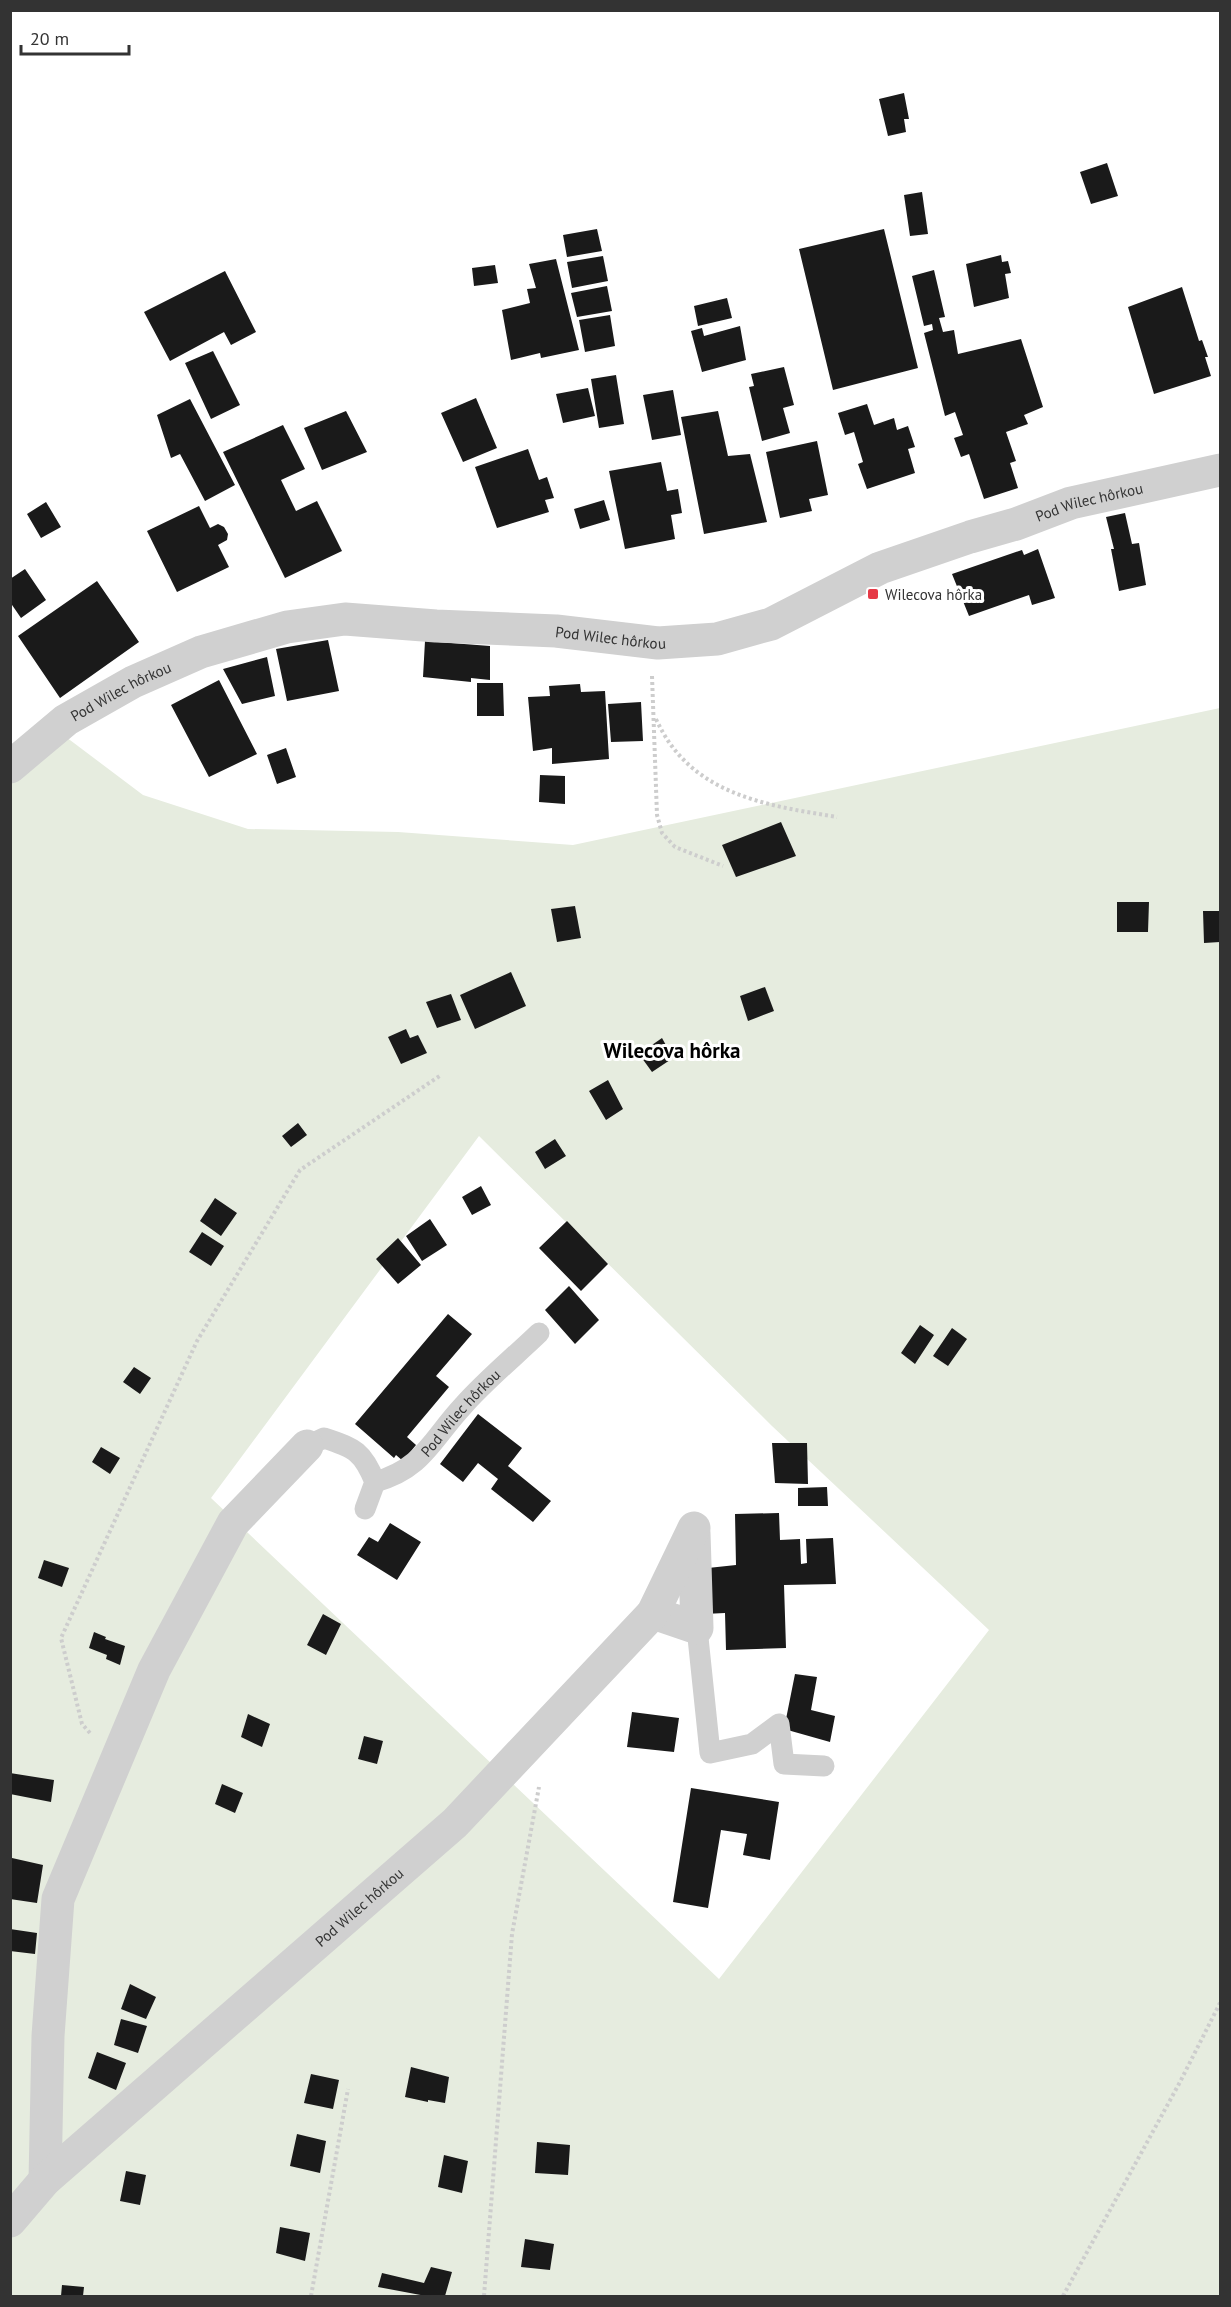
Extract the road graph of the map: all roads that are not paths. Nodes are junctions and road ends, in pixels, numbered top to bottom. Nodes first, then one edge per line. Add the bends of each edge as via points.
1 (1221, 470) edge
2 (10, 767) edge
3 (539, 1333) dead end
4 (307, 1446) joint
5 (375, 1482) junction
6 (365, 1509) dead end
7 (653, 1613) junction
8 (697, 1628) junction
9 (824, 1766) dead end
10 (45, 2180) junction
11 (10, 2221) edge

1 - 2 street, Pod Wilec hôrkou via 1071,503 880,568 771,624 717,639 658,643 556,631 345,619 287,627 201,652 133,682 66,720
3 - 5 lane, Pod Wilec hôrkou via 462,1406 424,1456 394,1477
4 - 5 lane via 324,1438 349,1446 367,1462
4 - 10 street via 233,1523 154,1670 58,1899 48,2036
5 - 6 lane
7 - 8 street
7 - 8 street, Pod Wilec hôrkou via 694,1528
7 - 10 street, Pod Wilec hôrkou via 454,1823
8 - 9 lane via 710,1753 752,1744 779,1724 784,1764
10 - 11 street, Pod Wilec hôrkou

